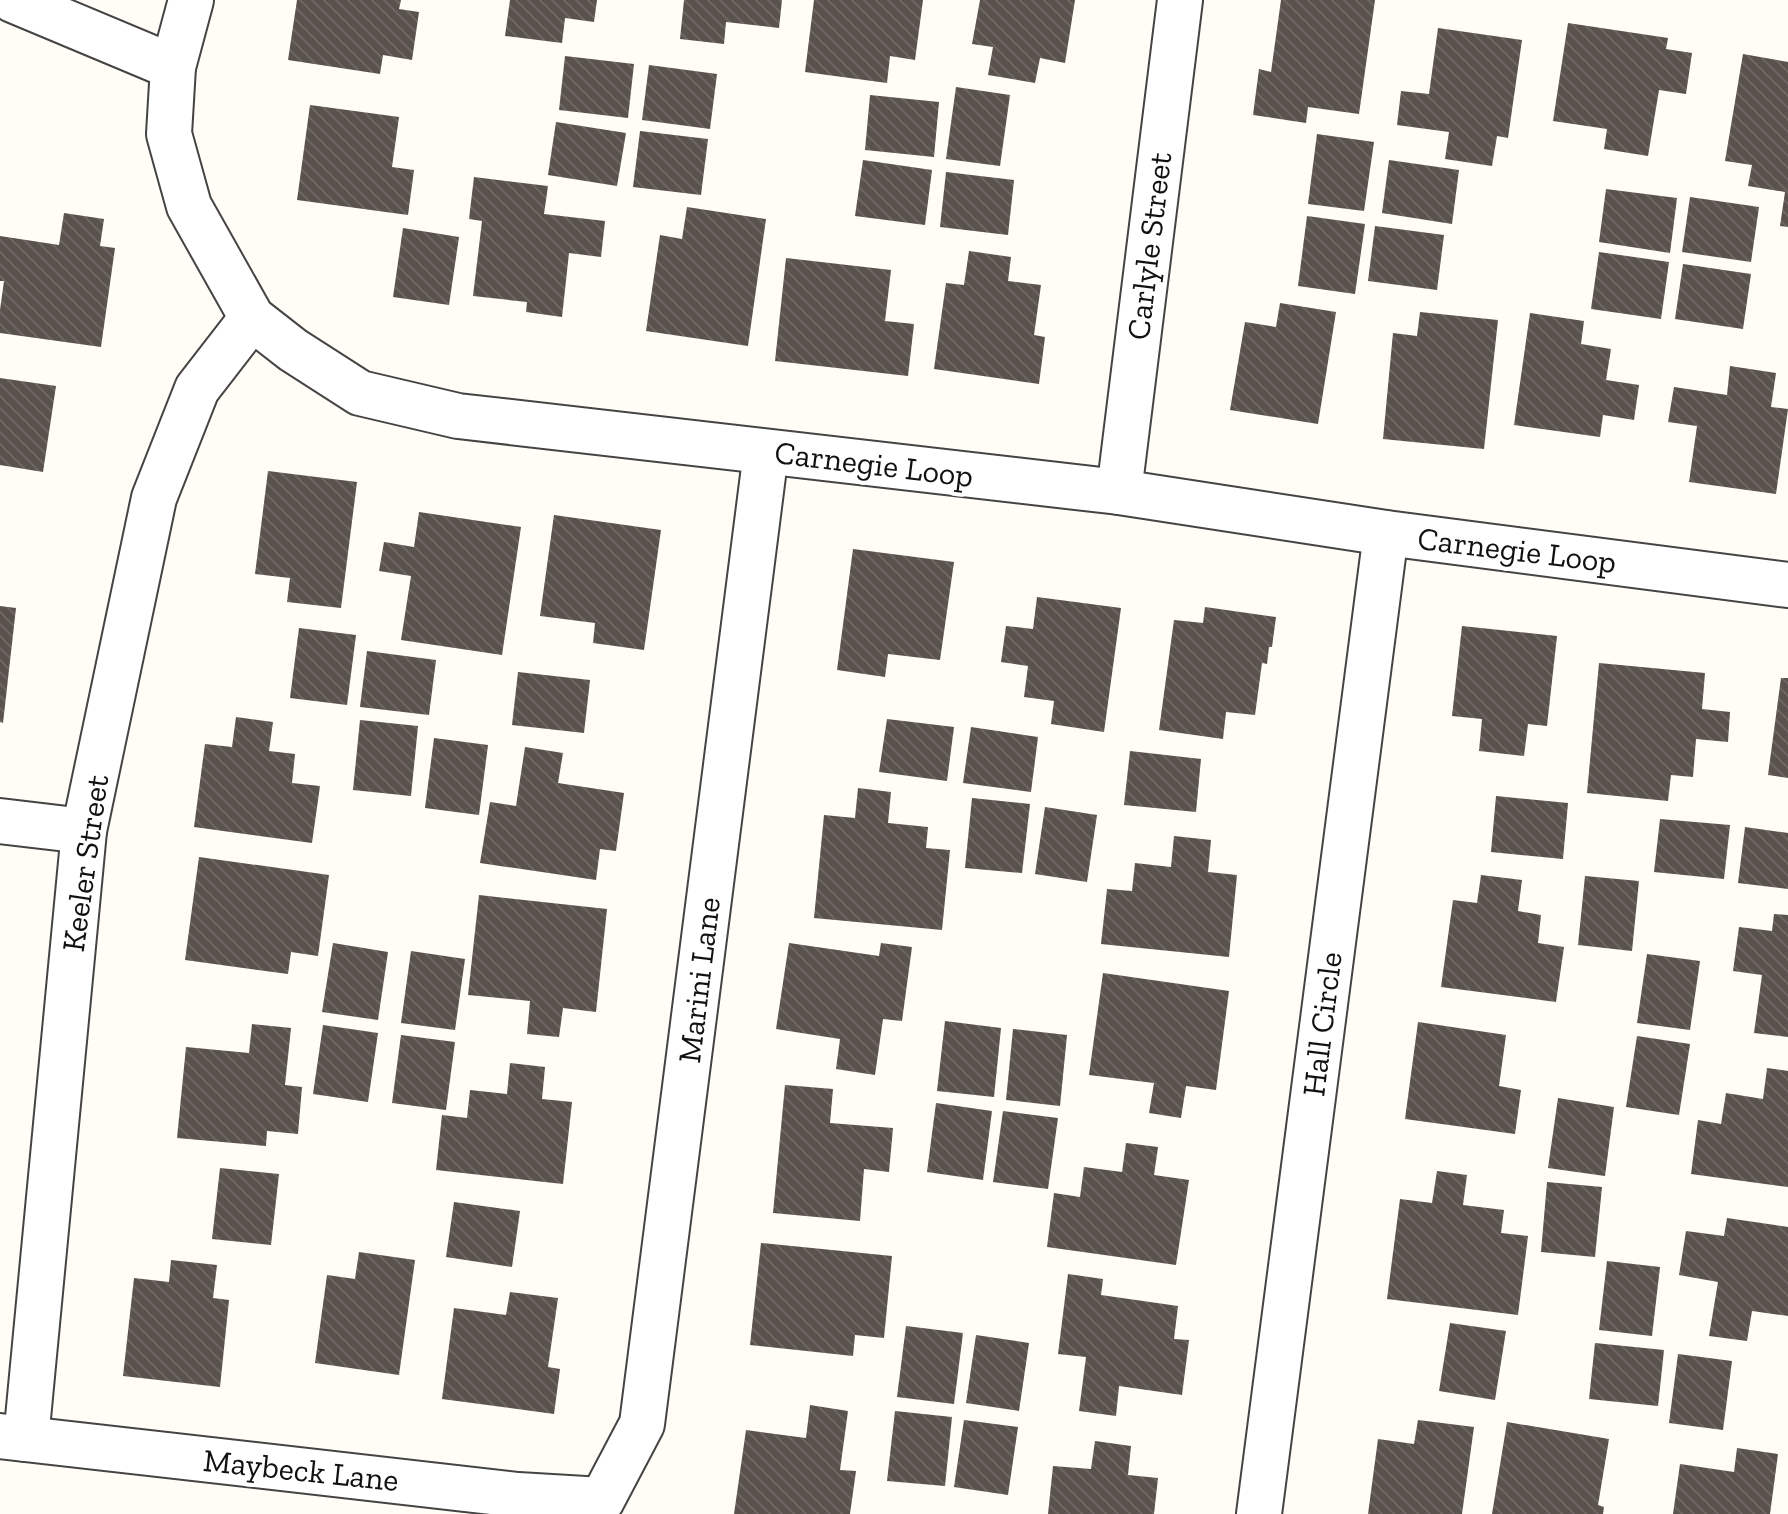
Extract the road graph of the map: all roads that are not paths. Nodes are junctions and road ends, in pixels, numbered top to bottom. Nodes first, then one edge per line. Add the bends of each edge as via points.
1 (13, 0) edge
2 (191, 0) edge
3 (1180, 0) edge
4 (173, 67) junction
5 (252, 318) junction
6 (766, 452) junction
7 (1119, 492) junction
8 (1386, 533) junction
9 (1788, 585) edge
10 (0, 821) edge
11 (84, 831) junction
12 (13, 1438) edge
13 (602, 1500) joint
14 (1259, 1514) edge

1 - 4 street
2 - 4 street, Carnegie Loop
3 - 7 street, Carlyle Street
4 - 5 street, Carnegie Loop via 169,134 189,206
5 - 6 street, Carnegie Loop via 360,393 458,416
5 - 11 street, Keeler Street via 197,389 154,498
6 - 7 street, Carnegie Loop
6 - 13 street, Marini Lane via 642,1424
7 - 8 street, Carnegie Loop
8 - 9 street, Carnegie Loop
8 - 14 street, Hall Circle
10 - 11 street
11 - 12 street, Keeler Street
12 - 13 street, Maybeck Lane

